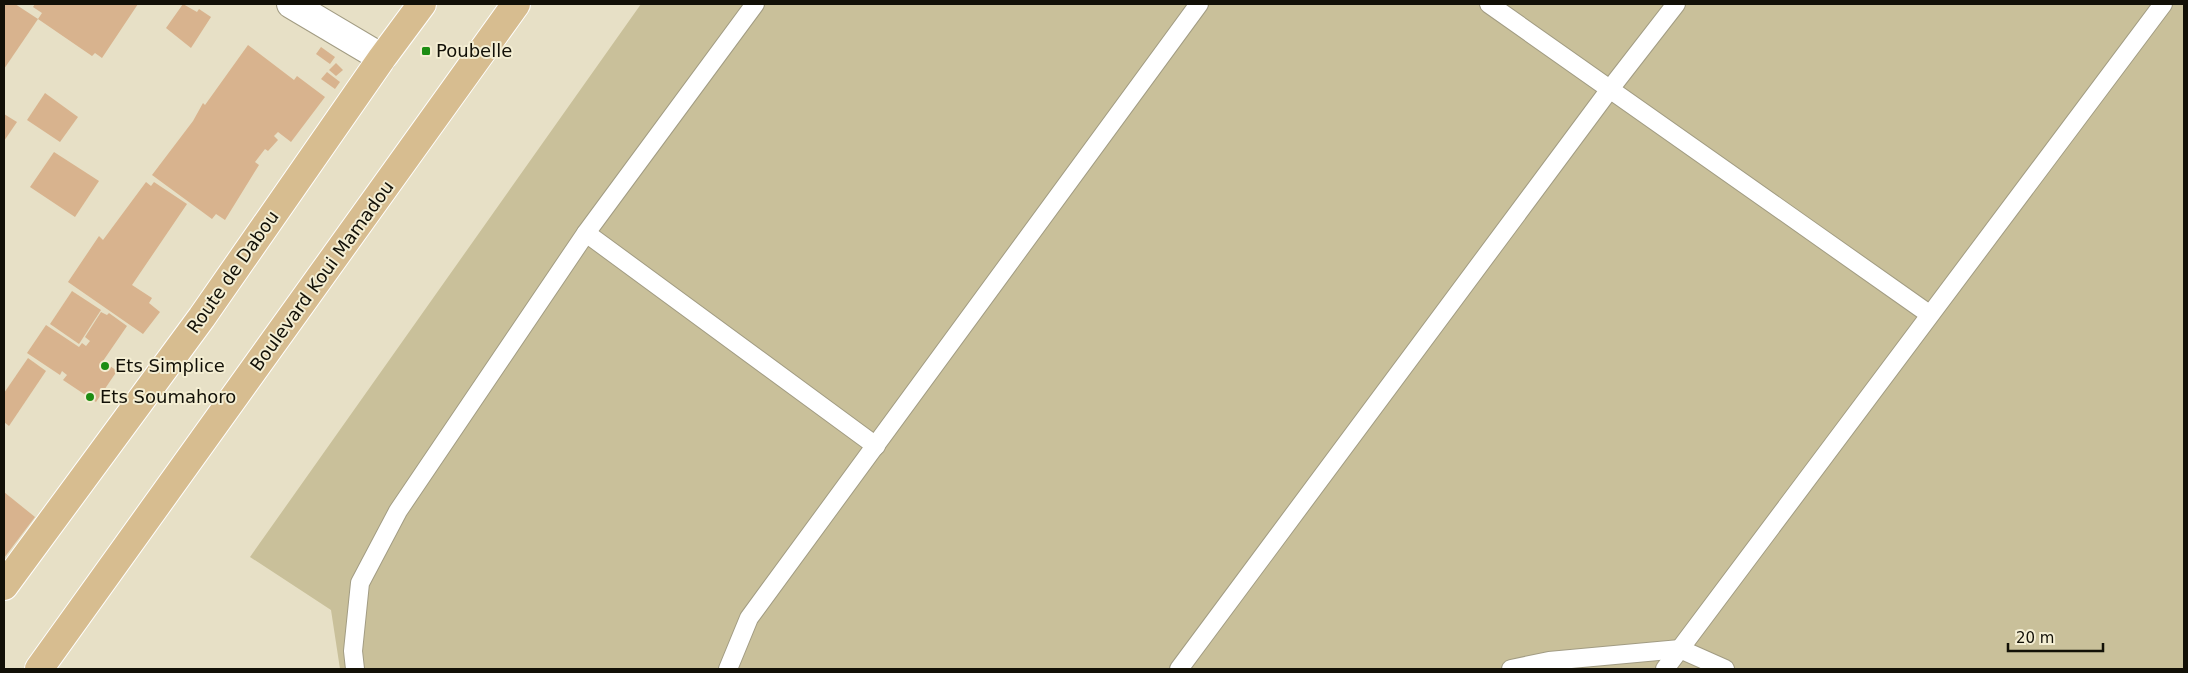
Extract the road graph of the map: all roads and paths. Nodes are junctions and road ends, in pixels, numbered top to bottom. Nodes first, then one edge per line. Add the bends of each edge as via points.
1 (291, 4) edge
2 (422, 4) edge
3 (516, 4) edge
4 (754, 4) edge
5 (1199, 4) edge
6 (1489, 4) edge
7 (1676, 4) edge
8 (2163, 4) edge
9 (382, 58) junction
10 (1610, 90) junction
11 (586, 233) junction
12 (1929, 314) junction
13 (876, 446) junction
14 (4, 586) edge
15 (1680, 649) junction
16 (39, 669) edge
17 (355, 669) edge
18 (728, 669) edge
19 (1178, 669) edge
20 (1511, 669) edge
21 (1665, 669) edge
22 (1725, 669) edge

1 - 9 street
2 - 9 main road, Route de Dabou
3 - 16 main road, Boulevard Koui Mamadou
4 - 11 lane
5 - 13 lane
6 - 10 lane
7 - 10 lane
8 - 12 lane
9 - 14 main road, Route de Dabou via 202,317
10 - 12 lane
10 - 19 lane
11 - 13 lane
11 - 17 lane via 398,512 360,583 353,651
12 - 15 lane
13 - 18 lane via 749,618
15 - 20 lane
15 - 21 lane
15 - 22 lane

